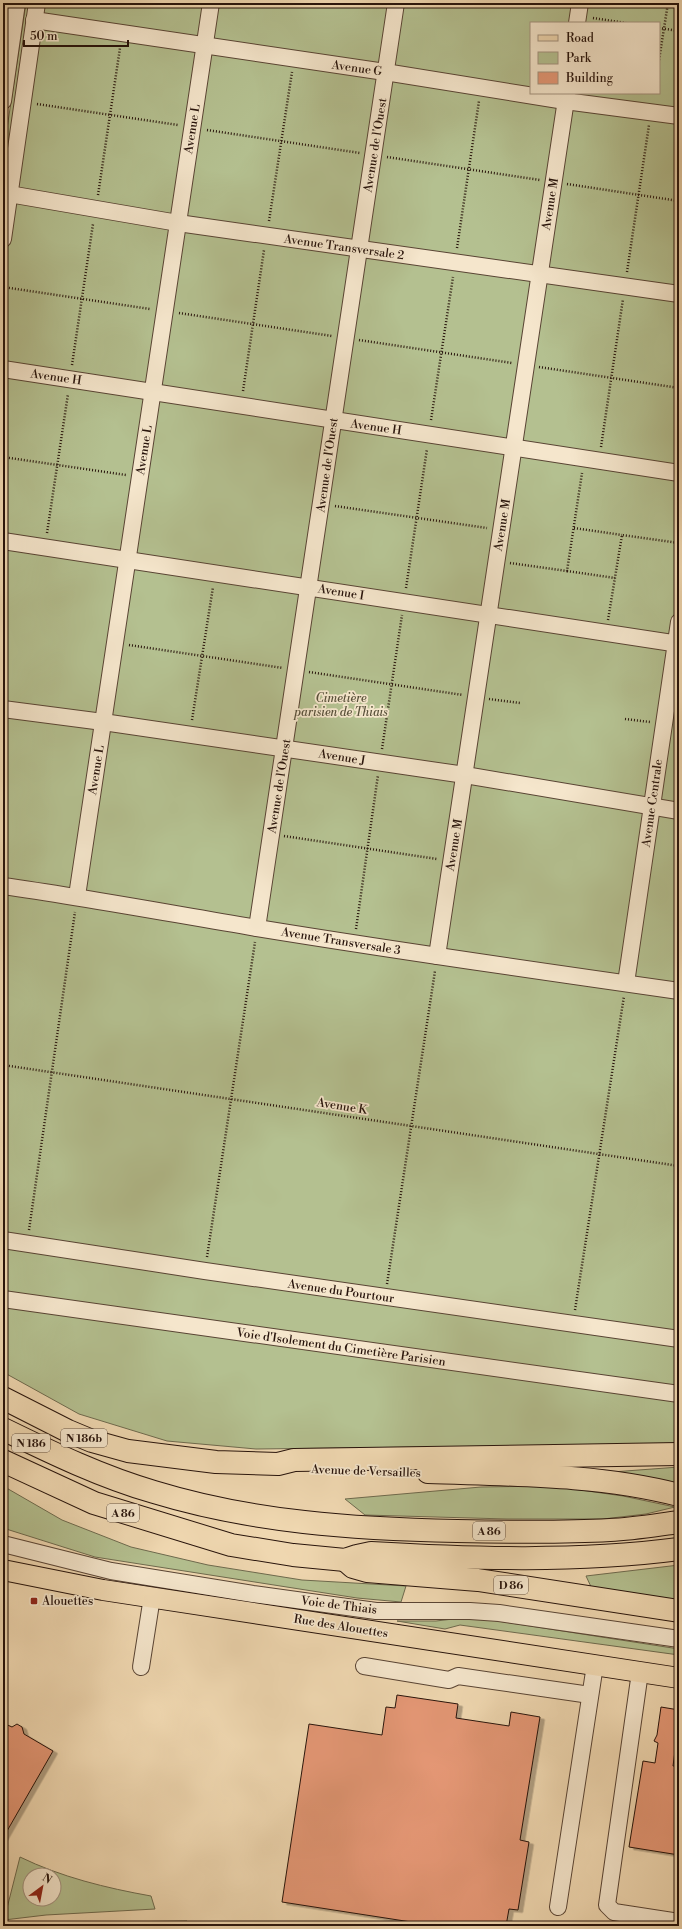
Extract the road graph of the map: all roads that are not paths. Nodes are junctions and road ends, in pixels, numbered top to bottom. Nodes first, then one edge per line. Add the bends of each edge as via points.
1 (17, 3) edge
2 (37, 3) edge
3 (211, 3) edge
4 (396, 3) edge
5 (34, 20) junction
6 (205, 46) junction
7 (386, 72) junction
8 (530, 93) edge
9 (538, 94) edge
10 (566, 97) edge
11 (3, 101) edge
12 (679, 116) edge
13 (9, 194) junction
14 (178, 223) junction
15 (3, 239) edge
16 (359, 249) junction
17 (540, 275) junction
18 (679, 294) edge
19 (3, 369) edge
20 (153, 391) junction
21 (333, 421) junction
22 (514, 448) junction
23 (679, 473) edge
24 (3, 541) edge
25 (128, 560) junction
26 (309, 587) junction
27 (489, 614) junction
28 (679, 622) edge
29 (677, 644) edge
30 (3, 709) edge
31 (103, 722) junction
32 (284, 748) junction
33 (464, 775) junction
34 (652, 807) junction
35 (679, 811) edge
36 (3, 886) edge
37 (77, 896) junction
38 (258, 928) junction
39 (437, 956) junction
40 (626, 984) junction
41 (679, 991) edge
42 (3, 1240) edge
43 (3, 1299) edge
44 (679, 1339) edge
45 (679, 1394) edge
46 (3, 1398) edge
47 (3, 1429) edge
48 (679, 1454) edge
49 (59, 1456) joint
50 (3, 1461) edge
51 (278, 1464) junction
52 (42, 1480) joint
53 (679, 1495) edge
54 (679, 1522) edge
55 (3, 1544) edge
56 (679, 1549) edge
57 (345, 1560) junction
58 (3, 1570) edge
59 (111, 1571) junction
60 (150, 1597) junction
61 (679, 1611) edge
62 (678, 1639) edge
63 (595, 1665) junction
64 (364, 1666) dead end
65 (141, 1667) dead end
66 (640, 1672) junction
67 (679, 1678) edge
68 (590, 1695) junction
69 (558, 1907) dead end
70 (679, 1922) edge

1 - 11 lane
2 - 5 lane
3 - 6 lane, Avenue L
4 - 7 lane, Avenue de l'Ouest
5 - 6 lane, Avenue G
5 - 13 lane
6 - 7 lane, Avenue G
6 - 14 lane, Avenue L
7 - 8 lane, Avenue G via 481,88
7 - 16 lane, Avenue de l'Ouest
9 - 10 lane, Avenue G
10 - 12 lane, Avenue G
10 - 17 lane, Avenue M
13 - 14 lane, Avenue Transversale 2
13 - 15 lane
14 - 16 lane, Avenue Transversale 2
14 - 20 lane, Avenue L
16 - 17 lane, Avenue Transversale 2
16 - 21 lane, Avenue de l'Ouest
17 - 18 lane, Avenue Transversale 2
17 - 22 lane, Avenue M
19 - 20 lane, Avenue H
20 - 21 lane, Avenue H
20 - 25 lane, Avenue L
21 - 22 lane, Avenue H
21 - 26 lane, Avenue de l'Ouest
22 - 23 lane, Avenue H
22 - 27 lane, Avenue M
24 - 25 lane, Avenue I
25 - 26 lane, Avenue I
25 - 31 lane, Avenue L
26 - 27 lane, Avenue I
26 - 32 lane, Avenue de l'Ouest
27 - 29 lane, Avenue I
27 - 33 lane, Avenue M
28 - 29 lane, Avenue Centrale
29 - 34 lane, Avenue Centrale
30 - 31 lane, Avenue J
31 - 32 lane, Avenue J
31 - 37 lane, Avenue L
32 - 33 lane, Avenue J
32 - 38 lane, Avenue de l'Ouest
33 - 34 lane, Avenue J
33 - 39 lane, Avenue M
34 - 35 lane, Avenue J
34 - 40 lane, Avenue Centrale
36 - 37 lane, Avenue Transversale 3
37 - 38 lane, Avenue Transversale 3
38 - 39 lane, Avenue Transversale 3
39 - 40 lane, Avenue Transversale 3
40 - 41 lane, Avenue Transversale 3
42 - 44 lane, Avenue du Pourtour
43 - 45 lane, Voie d'Isolement du Cimetière Parisien
46 - 51 highway, N 186b via 68,1431 111,1447 216,1462
47 - 49 highway, N 186
48 - 51 highway via 294,1460
49 - 54 highway, A 86 via 154,1492 223,1509 298,1522 438,1530 551,1532 610,1530
50 - 52 highway, N 186
51 - 53 highway, Avenue de Versailles / N 186b via 293,1468 561,1477
52 - 57 highway, A 86 via 94,1503 231,1545
55 - 59 lane, Voie de Thiais
56 - 57 highway, A 86 via 610,1556 508,1560 371,1553
57 - 61 highway, D 86 via 353,1567 367,1571 478,1580
58 - 60 main road, Rue des Alouettes
59 - 60 lane
59 - 62 lane, Voie de Thiais via 376,1611 499,1613
60 - 63 main road, Rue des Alouettes
60 - 65 lane
63 - 66 main road, Rue des Alouettes
63 - 68 lane
64 - 68 lane via 449,1680 458,1676
66 - 67 main road, Rue des Alouettes
66 - 70 lane via 607,1905 614,1912
68 - 69 lane

